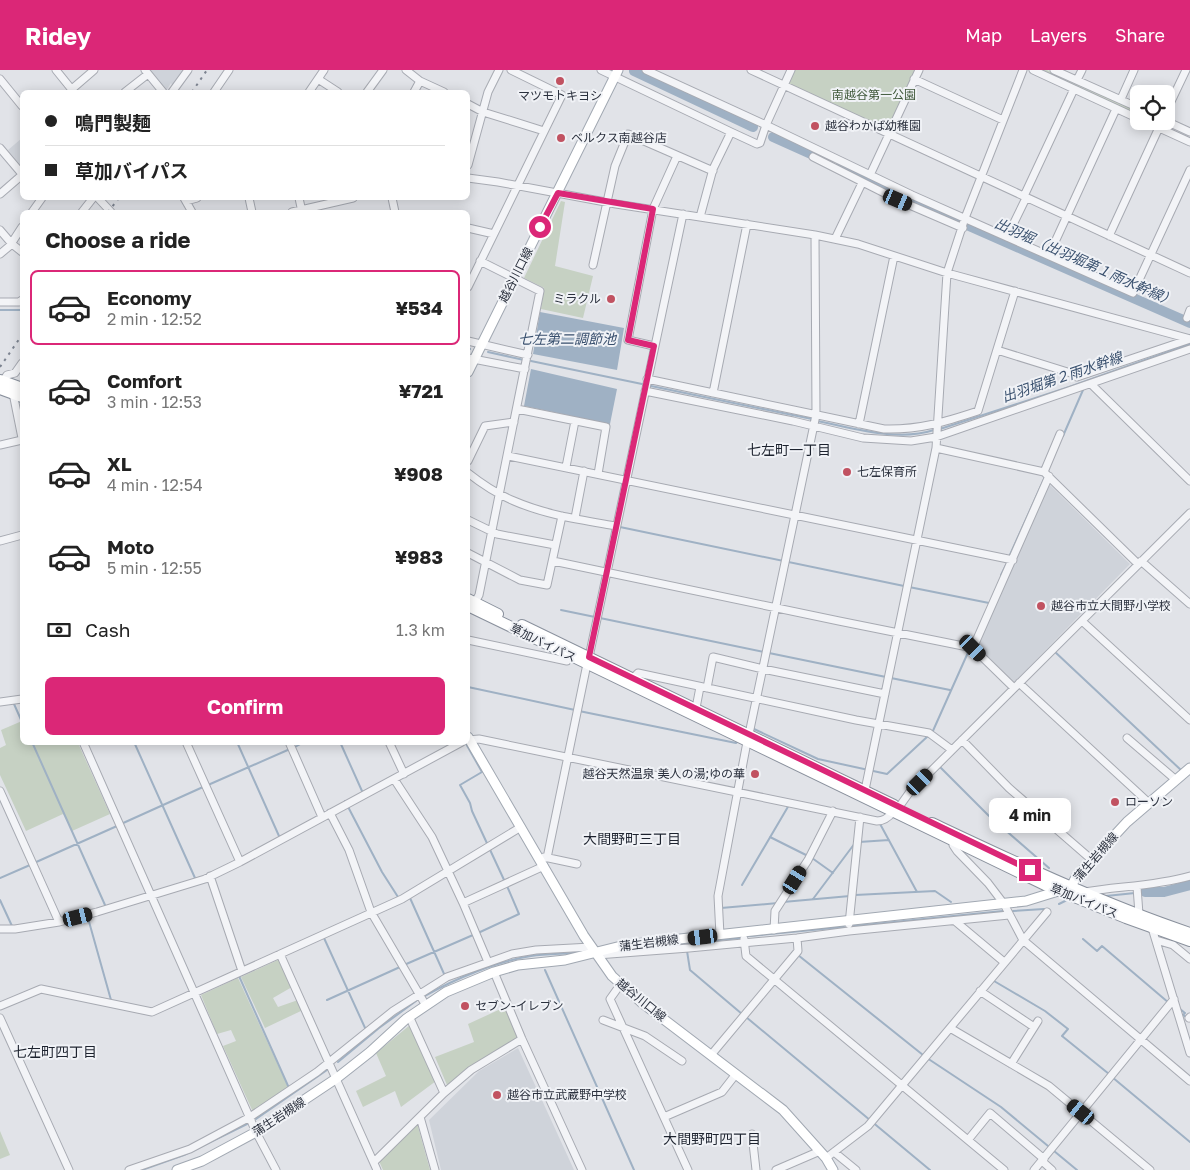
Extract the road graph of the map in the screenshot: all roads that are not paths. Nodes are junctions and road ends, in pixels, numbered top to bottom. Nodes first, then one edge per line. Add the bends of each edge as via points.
1 (56, 70) edge
2 (94, 70) edge
3 (188, 70) edge
4 (229, 70) edge
5 (324, 70) edge
6 (383, 70) edge
7 (406, 70) edge
8 (498, 70) edge
9 (511, 70) edge
10 (601, 70) edge
11 (646, 70) edge
12 (751, 70) edge
13 (792, 70) edge
14 (919, 70) edge
15 (1023, 70) edge
16 (1034, 70) edge
17 (1054, 70) edge
18 (1082, 70) edge
19 (1134, 70) edge
20 (1186, 70) edge
21 (146, 72) edge
22 (616, 73) edge
23 (0, 79) edge
24 (318, 79) junction
25 (914, 79) junction
26 (1078, 80) junction
27 (420, 81) junction
28 (784, 85) junction
29 (1074, 89) junction
30 (72, 90) edge
31 (74, 90) edge
32 (127, 90) edge
33 (161, 90) edge
34 (173, 90) edge
35 (215, 90) edge
36 (310, 90) edge
37 (335, 90) edge
38 (368, 90) edge
39 (415, 90) edge
40 (440, 90) edge
41 (1175, 93) edge
42 (1120, 100) junction
43 (20, 104) edge
44 (1130, 104) edge
45 (470, 105) edge
46 (1116, 108) junction
47 (483, 112) junction
48 (1130, 115) edge
49 (1003, 120) junction
50 (766, 125) junction
51 (1175, 125) edge
52 (1159, 130) edge
53 (1170, 130) edge
54 (544, 131) junction
55 (731, 132) junction
56 (1190, 132) edge
57 (889, 134) junction
58 (1190, 142) edge
59 (1, 152) edge
60 (677, 156) junction
61 (813, 157) dead end
62 (470, 158) edge
63 (1190, 170) edge
64 (713, 171) junction
65 (20, 172) edge
66 (870, 175) junction
67 (20, 176) edge
68 (981, 176) junction
69 (470, 178) edge
70 (862, 183) junction
71 (518, 186) junction
72 (558, 193) junction
73 (0, 194) edge
74 (1025, 197) junction
75 (91, 200) edge
76 (100, 200) edge
77 (345, 200) edge
78 (607, 202) junction
79 (653, 209) junction
80 (84, 210) edge
81 (109, 210) edge
82 (306, 210) edge
83 (683, 214) junction
84 (1067, 216) junction
85 (700, 217) junction
86 (965, 218) junction
87 (747, 224) junction
88 (470, 228) edge
89 (963, 228) junction
90 (0, 230) edge
91 (20, 230) edge
92 (494, 234) junction
93 (815, 235) junction
94 (1109, 236) junction
95 (1007, 237) junction
96 (835, 239) junction
97 (11, 244) junction
98 (20, 251) edge
99 (0, 254) edge
100 (1150, 255) junction
101 (894, 256) junction
102 (1049, 256) junction
103 (480, 262) junction
104 (594, 265) dead end
105 (947, 273) junction
106 (1190, 273) edge
107 (514, 278) junction
108 (470, 283) edge
109 (1015, 291) junction
110 (20, 301) edge
111 (0, 302) edge
112 (1190, 339) edge
113 (470, 341) edge
114 (481, 344) junction
115 (654, 346) junction
116 (997, 350) junction
117 (1189, 351) edge
118 (528, 355) junction
119 (471, 358) edge
120 (20, 366) edge
121 (525, 369) junction
122 (647, 379) junction
123 (1, 384) edge
124 (1091, 384) junction
125 (20, 388) edge
126 (644, 391) junction
127 (713, 393) junction
128 (18, 395) edge
129 (517, 409) junction
130 (816, 415) junction
131 (20, 417) edge
132 (575, 421) junction
133 (514, 422) junction
134 (859, 424) junction
135 (937, 424) junction
136 (814, 426) junction
137 (1060, 434) dead end
138 (936, 437) junction
139 (20, 440) edge
140 (0, 445) edge
141 (936, 448) junction
142 (508, 456) junction
143 (470, 457) edge
144 (566, 467) junction
145 (584, 471) junction
146 (470, 474) edge
147 (598, 474) junction
148 (1047, 474) junction
149 (626, 480) junction
150 (1190, 481) edge
151 (500, 494) junction
152 (1190, 512) edge
153 (796, 515) junction
154 (562, 516) junction
155 (574, 518) junction
156 (470, 521) edge
157 (616, 526) junction
158 (492, 532) junction
159 (20, 536) edge
160 (918, 540) junction
161 (0, 541) edge
162 (555, 545) junction
163 (470, 555) edge
164 (553, 560) junction
165 (1012, 560) junction
166 (486, 563) junction
167 (1139, 563) junction
168 (606, 572) junction
169 (470, 603) edge
170 (1190, 604) edge
171 (777, 608) junction
172 (1082, 621) junction
173 (898, 633) junction
174 (470, 640) edge
175 (973, 648) junction
176 (569, 656) junction
177 (588, 660) junction
178 (764, 669) junction
179 (633, 678) junction
180 (662, 678) junction
181 (1017, 686) junction
182 (703, 687) junction
183 (658, 689) junction
184 (885, 694) junction
185 (757, 699) junction
186 (20, 700) edge
187 (0, 702) edge
188 (696, 708) junction
189 (1190, 720) edge
190 (879, 724) junction
191 (748, 738) junction
192 (1127, 738) dead end
193 (470, 739) edge
194 (962, 740) junction
195 (470, 744) edge
196 (84, 745) edge
197 (187, 745) edge
198 (290, 745) edge
199 (390, 745) edge
200 (456, 745) edge
201 (952, 750) junction
202 (568, 756) junction
203 (1190, 768) edge
204 (404, 774) junction
205 (394, 779) junction
206 (1176, 780) junction
207 (865, 790) junction
208 (0, 791) edge
209 (738, 792) junction
210 (1149, 803) junction
211 (896, 809) junction
212 (833, 811) junction
213 (330, 813) junction
214 (322, 817) junction
215 (860, 817) junction
216 (521, 827) junction
217 (954, 841) junction
218 (543, 860) junction
219 (1092, 860) junction
220 (240, 862) junction
221 (577, 864) dead end
222 (448, 870) junction
223 (210, 876) junction
224 (1190, 876) edge
225 (1071, 887) junction
226 (1137, 887) junction
227 (1058, 890) junction
228 (1084, 893) junction
229 (151, 895) junction
230 (463, 903) junction
231 (1004, 904) junction
232 (371, 912) junction
233 (1046, 912) dead end
234 (1139, 914) junction
235 (1009, 915) junction
236 (955, 921) junction
237 (59, 922) junction
238 (849, 926) junction
239 (1152, 928) junction
240 (0, 930) edge
241 (774, 930) junction
242 (744, 932) junction
243 (1190, 933) edge
244 (720, 935) junction
245 (797, 938) junction
246 (1023, 940) junction
247 (1156, 940) junction
248 (1190, 941) edge
249 (745, 942) junction
250 (594, 951) junction
251 (280, 954) junction
252 (1190, 959) edge
253 (488, 962) junction
254 (1004, 962) junction
255 (242, 971) junction
256 (494, 972) junction
257 (774, 980) junction
258 (620, 984) junction
259 (980, 991) junction
260 (194, 994) junction
261 (419, 994) junction
262 (1174, 999) junction
263 (426, 1004) junction
264 (0, 1006) edge
265 (409, 1016) junction
266 (0, 1018) edge
267 (602, 1020) dead end
268 (624, 1027) junction
269 (950, 1028) junction
270 (522, 1039) junction
271 (1141, 1040) junction
272 (1190, 1053) edge
273 (711, 1055) junction
274 (682, 1061) dead end
275 (329, 1062) junction
276 (1011, 1064) junction
277 (736, 1074) junction
278 (337, 1078) junction
279 (1190, 1081) edge
280 (901, 1086) junction
281 (444, 1093) junction
282 (1081, 1112) junction
283 (250, 1117) junction
284 (420, 1117) junction
285 (664, 1117) junction
286 (256, 1132) junction
287 (752, 1134) dead end
288 (968, 1140) junction
289 (827, 1153) junction
290 (1043, 1160) junction
291 (374, 1162) junction
292 (66, 1169) edge
293 (129, 1170) edge
294 (177, 1170) edge
295 (276, 1170) edge
296 (377, 1170) edge
297 (435, 1170) edge
298 (582, 1170) edge
299 (688, 1170) edge
300 (756, 1170) edge
301 (776, 1170) edge
302 (833, 1170) edge
303 (856, 1170) edge
304 (1004, 1170) edge
305 (1034, 1170) edge
306 (1052, 1170) edge
307 (1150, 1170) edge

1 - 30 street
2 - 31 street
3 - 34 street
4 - 35 street
5 - 24 street
6 - 38 street
7 - 27 street
8 - 47 street
9 - 54 street via 562,95
10 - 22 street
11 - 50 street
12 - 28 street
13 - 28 street
14 - 25 street
15 - 49 street
16 - 29 street
17 - 26 street
18 - 26 street
19 - 42 street
20 - 41 street
21 - 32 street
21 - 33 street
22 - 55 street
22 - 72 main road, 越谷川口線
23 - 43 street
24 - 36 street
24 - 37 street
25 - 49 street
25 - 57 street
26 - 42 street
27 - 39 street
27 - 40 street
28 - 50 street
28 - 57 street
29 - 46 street
29 - 74 street
42 - 44 street
45 - 47 street
46 - 48 street
46 - 84 street
47 - 54 street
47 - 62 street
49 - 68 street
50 - 55 street via 757,144
50 - 66 street
51 - 56 street
52 - 94 street
53 - 58 street
54 - 71 street
55 - 64 street
57 - 66 street
57 - 68 street
59 - 65 street
60 - 64 street
60 - 78 street via 628,134 615,166
60 - 79 street
61 - 70 street
63 - 100 street
64 - 85 street
66 - 86 street
67 - 73 street
68 - 74 street
68 - 86 street
69 - 71 street
70 - 89 street
70 - 96 street
71 - 72 street
71 - 92 street
72 - 78 street
72 - 107 main road, 越谷川口線
74 - 84 street
74 - 95 street
75 - 80 street
76 - 81 street
77 - 82 street
78 - 79 street
78 - 104 street
79 - 83 street
79 - 115 street via 628,340
83 - 85 street
83 - 115 street
84 - 94 street
84 - 102 street
85 - 87 street
86 - 89 street
86 - 95 street
87 - 93 street
87 - 127 street
88 - 92 street
89 - 105 street
90 - 97 street
91 - 97 street
92 - 103 street
93 - 96 street
93 - 130 street
94 - 100 street
95 - 102 street
96 - 101 street
97 - 98 street
97 - 99 street
100 - 102 street via 1133,293
100 - 106 street
101 - 105 street
101 - 134 street
103 - 107 street
103 - 108 street
105 - 109 street
105 - 135 street
107 - 114 main road, 越谷川口線
107 - 118 street via 540,291
109 - 112 street
109 - 116 street
110 - 111 street
112 - 116 street via 1076,377
113 - 114 street
114 - 118 street
114 - 119 main road, 越谷川口線
115 - 122 street
116 - 135 street via 978,411
117 - 124 street
118 - 121 street
119 - 121 street
120 - 123 street via 15,373 7,374
121 - 129 street
122 - 126 street
122 - 127 street
123 - 125 highway
123 - 128 highway
124 - 138 street
124 - 150 street
126 - 136 street
126 - 149 street
127 - 130 street
128 - 131 street
129 - 132 street
129 - 133 street
130 - 134 street
130 - 136 street
132 - 144 street
132 - 147 street via 606,427
133 - 142 street
133 - 143 street via 485,426
134 - 135 street via 897,429
135 - 138 street
136 - 138 street via 863,438 911,440
136 - 153 street
137 - 148 street
138 - 141 street
139 - 140 street
141 - 148 street
141 - 160 street
142 - 144 street
142 - 151 street
144 - 145 street
145 - 147 street
145 - 155 street
146 - 151 street
147 - 149 street
148 - 165 street
148 - 167 street
149 - 153 street
149 - 157 street
151 - 154 street via 526,506
151 - 158 street
152 - 167 street
153 - 160 street
153 - 171 street
154 - 155 street
154 - 162 street
155 - 157 street
156 - 158 street
157 - 168 street
158 - 162 street
158 - 166 street
159 - 161 street
160 - 165 street
160 - 173 street
162 - 164 street
163 - 166 street
164 - 166 street via 547,586 520,580
164 - 168 street
165 - 175 street
166 - 169 street via 479,595
167 - 170 street
167 - 172 street
168 - 171 street
168 - 177 street
169 - 176 highway, 草加バイパス
169 - 177 highway, 草加バイパス
171 - 173 street
171 - 178 street
172 - 181 street
172 - 189 street
173 - 175 street
173 - 184 street
174 - 176 street via 567,661
175 - 181 street
176 - 177 highway, 草加バイパス
177 - 179 highway, 草加バイパス
177 - 191 highway, 草加バイパス
177 - 202 street
178 - 182 street via 713,657
178 - 184 street
178 - 185 street
179 - 180 street via 638,673
179 - 183 highway, 草加バイパス
180 - 182 street
180 - 183 street
181 - 194 street
181 - 210 street
182 - 185 street
182 - 188 street
183 - 188 highway, 草加バイパス
184 - 190 street
185 - 190 street
185 - 191 street
186 - 187 street
188 - 191 highway, 草加バイパス
190 - 201 street via 929,734
190 - 207 street
191 - 207 highway, 草加バイパス
191 - 209 street
191 - 211 highway, 草加バイパス
192 - 206 street
193 - 202 street
194 - 201 street
194 - 219 street via 1009,788
195 - 216 main road, 越谷川口線
196 - 229 street
197 - 220 street
198 - 214 street
199 - 204 street
200 - 204 street
201 - 211 street
202 - 209 street
202 - 218 street
203 - 206 main road, 蒲生岩槻線
204 - 205 street
205 - 213 street
205 - 222 street via 432,837
206 - 210 main road, 蒲生岩槻線
207 - 211 highway, 草加バイパス
208 - 237 street
209 - 212 street
209 - 244 street via 718,896
210 - 219 main road, 蒲生岩槻線
211 - 215 street via 881,821
211 - 217 highway, 草加バイパス
211 - 225 highway, 草加バイパス
212 - 215 street
212 - 241 street via 808,860 775,911
213 - 214 street
213 - 232 street via 349,850
214 - 220 street
215 - 238 street
216 - 218 main road, 越谷川口線
216 - 222 street
217 - 227 highway, 草加バイパス
217 - 231 street via 956,851
218 - 221 street
218 - 230 street
218 - 250 main road, 越谷川口線
219 - 225 main road, 蒲生岩槻線
220 - 223 street
222 - 230 street
222 - 232 street via 402,899
223 - 229 street
223 - 255 street
224 - 226 street
225 - 227 main road, 蒲生岩槻線
225 - 228 highway, 草加バイパス
226 - 228 street
226 - 234 street
227 - 231 main road, 蒲生岩槻線 via 1026,901
227 - 239 highway, 草加バイパス
228 - 234 highway, 草加バイパス
229 - 237 street
229 - 260 street
230 - 253 street
231 - 235 street
231 - 238 main road, 蒲生岩槻線
232 - 251 street
232 - 261 street
233 - 246 street
234 - 243 highway, 草加バイパス
235 - 236 street
235 - 246 street
236 - 238 street
236 - 254 street
237 - 240 street
238 - 241 main road, 蒲生岩槻線
238 - 245 street
239 - 247 street
239 - 248 highway, 草加バイパス
241 - 242 main road, 蒲生岩槻線
242 - 244 main road, 蒲生岩槻線
242 - 249 street
244 - 250 main road, 蒲生岩槻線
245 - 249 street
245 - 257 street via 798,951
246 - 254 street
246 - 271 street
247 - 252 street via 1173,945
247 - 262 street
249 - 250 street
249 - 257 street via 746,956
250 - 253 street via 536,950
250 - 256 main road, 蒲生岩槻線 via 565,960 518,965
250 - 258 main road, 越谷川口線
251 - 255 street
251 - 275 street
253 - 261 street via 447,977
254 - 259 street
255 - 260 street
256 - 263 main road, 蒲生岩槻線
256 - 270 street
257 - 273 street
257 - 280 street
258 - 268 street via 610,999
258 - 273 main road, 越谷川口線
259 - 269 street
259 - 276 street via 1036,1024
260 - 264 street via 152,1012 41,989
260 - 283 street
261 - 263 street
261 - 275 street
262 - 271 street
262 - 272 street
263 - 265 main road, 蒲生岩槻線
265 - 278 main road, 蒲生岩槻線
265 - 281 street
266 - 292 street
267 - 268 street
268 - 274 street via 645,1036
268 - 285 street
269 - 276 street
269 - 280 street
270 - 281 street via 471,1070
270 - 298 street
271 - 279 street
271 - 282 street
273 - 277 main road, 越谷川口線
275 - 278 street
275 - 283 street
276 - 282 street via 1049,1086
277 - 285 street via 722,1092
277 - 289 main road, 越谷川口線 via 783,1110
278 - 286 main road, 蒲生岩槻線
278 - 291 street
280 - 288 street
280 - 289 street via 868,1126
281 - 284 street
282 - 290 street
282 - 307 street
283 - 286 street
283 - 293 street via 190,1149
284 - 291 street
284 - 297 street
285 - 299 street
286 - 294 main road, 蒲生岩槻線 via 208,1158
286 - 295 street
287 - 300 street
288 - 290 street via 990,1113
288 - 304 street
289 - 301 street
289 - 302 main road, 越谷川口線
289 - 303 street
290 - 305 street
290 - 306 street
291 - 296 street

